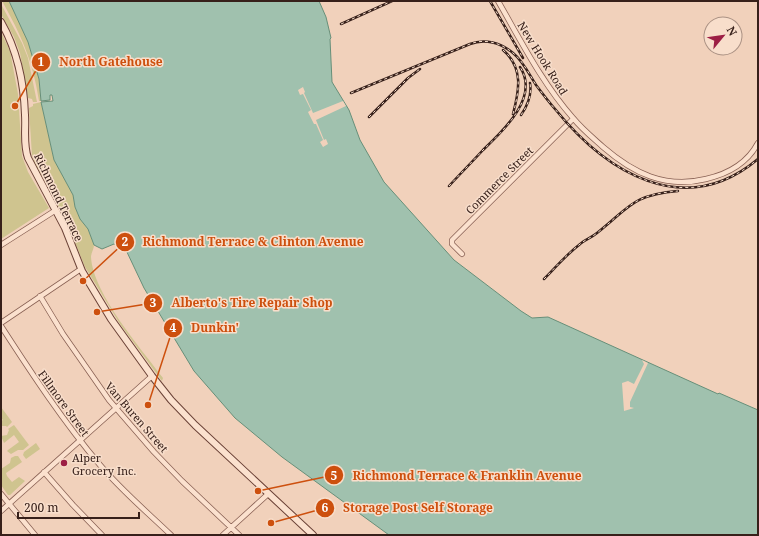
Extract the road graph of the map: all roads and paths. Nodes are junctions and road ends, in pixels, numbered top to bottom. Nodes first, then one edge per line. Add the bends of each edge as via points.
1 (498, 1) edge
2 (1, 22) edge
3 (573, 119) junction
4 (758, 143) edge
5 (56, 210) junction
6 (1, 245) edge
7 (462, 254) dead end
8 (81, 269) junction
9 (40, 296) junction
10 (1, 323) edge
11 (1, 326) edge
12 (152, 376) junction
13 (116, 408) junction
14 (80, 440) junction
15 (44, 472) junction
16 (1, 494) edge
17 (268, 494) junction
18 (8, 504) junction
19 (1, 511) edge
20 (231, 528) junction
21 (35, 535) edge
22 (102, 535) edge
23 (171, 535) edge
24 (223, 535) edge
25 (239, 535) edge
26 (313, 535) edge

1 - 3 street, New Hook Road via 541,76
2 - 5 main road, Richmond Terrace via 13,46 20,78 27,155
3 - 4 street, New Hook Road via 627,166 651,177 675,182 699,181 733,170 749,157
3 - 7 street, Commerce Street via 452,240 452,244
5 - 6 street
5 - 8 main road, Richmond Terrace
8 - 9 street
8 - 12 main road, Richmond Terrace via 111,319
9 - 10 street
9 - 13 street, Van Buren Street via 79,359
11 - 14 street, Fillmore Street via 33,376
12 - 13 street
12 - 17 main road, Richmond Terrace via 186,416
13 - 14 street
13 - 20 street, Van Buren Street via 154,452
14 - 15 street
14 - 23 street, Fillmore Street via 121,487
15 - 18 street
15 - 22 street
16 - 18 street
17 - 20 street
17 - 26 main road, Richmond Terrace
18 - 19 street
18 - 21 street
20 - 24 street
20 - 25 street, Van Buren Street

